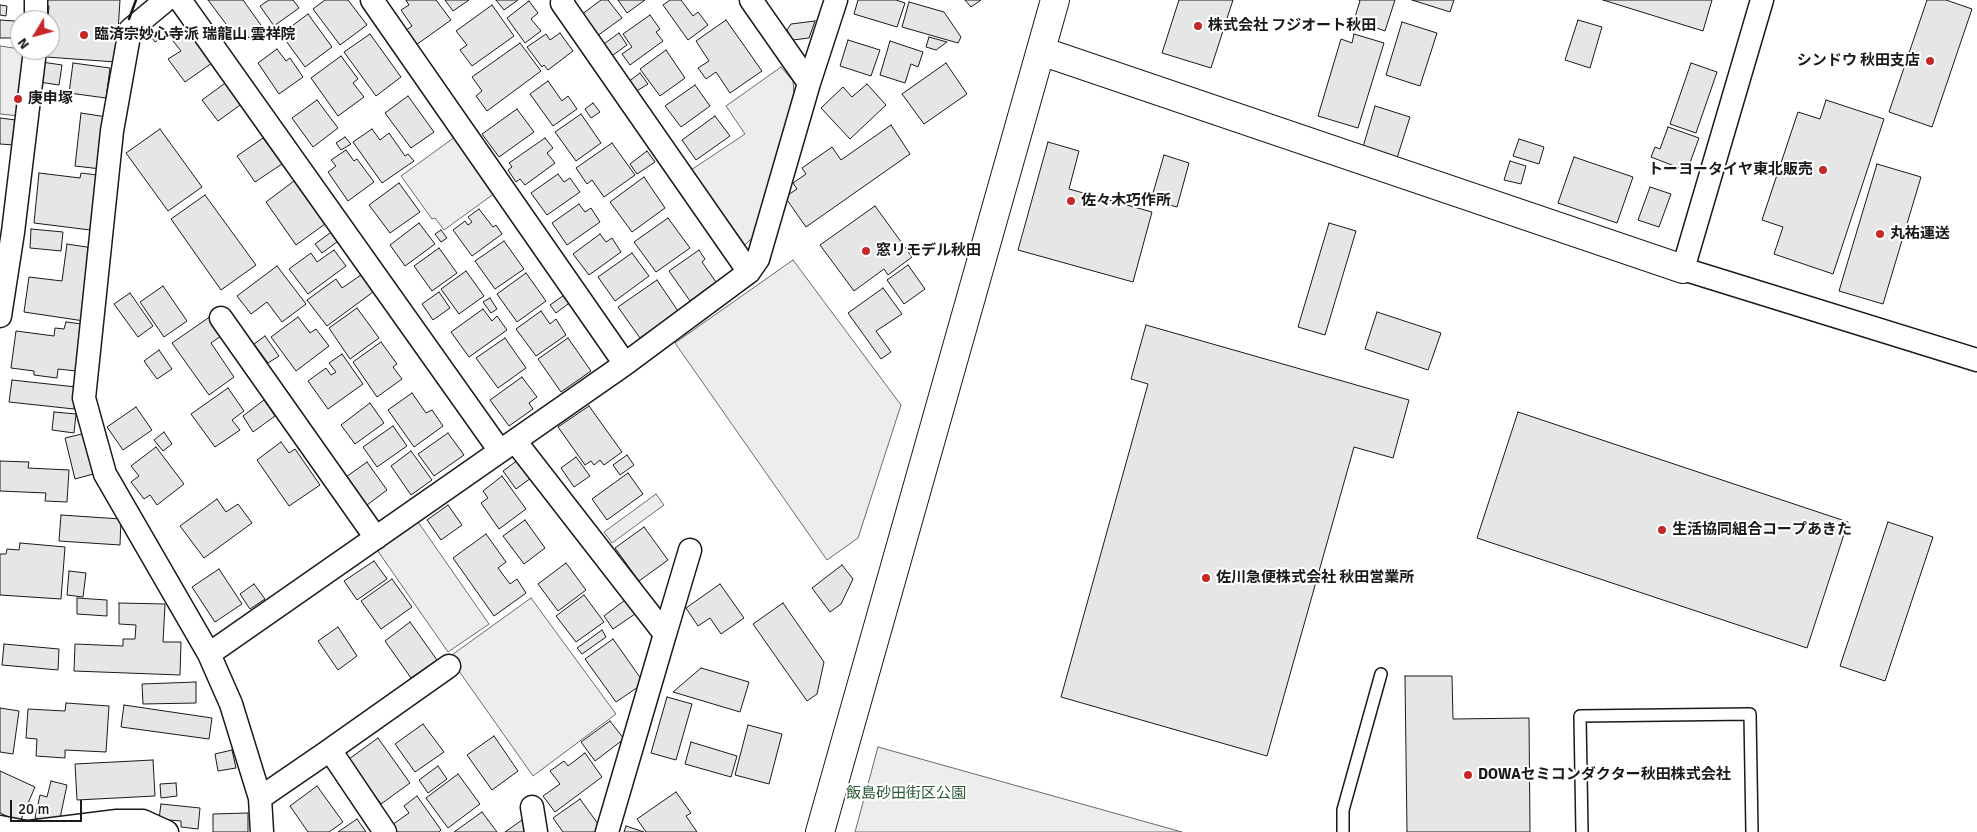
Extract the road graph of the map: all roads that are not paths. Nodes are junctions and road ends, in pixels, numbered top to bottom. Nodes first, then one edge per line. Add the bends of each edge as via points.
1 (166, 0) edge
2 (180, 0) edge
3 (373, 0) edge
4 (563, 0) edge
5 (750, 0) edge
6 (836, 0) edge
7 (1055, 0) edge
8 (1762, 0) edge
9 (1041, 51) junction
10 (34, 60) edge
11 (808, 83) junction
12 (1683, 269) junction
13 (749, 272) junction
14 (0, 316) edge
15 (221, 318) dead end
16 (1977, 360) edge
17 (625, 364) junction
18 (508, 446) junction
19 (376, 538) junction
20 (690, 550) dead end
21 (665, 634) junction
22 (209, 654) junction
23 (448, 666) dead end
24 (1380, 674) dead end
25 (330, 750) junction
26 (260, 798) junction
27 (532, 807) dead end
28 (0, 827) edge
29 (28, 832) edge
30 (167, 832) edge
31 (262, 832) edge
32 (385, 832) edge
33 (536, 832) edge
34 (606, 832) edge
35 (820, 832) edge
36 (1343, 832) edge
37 (1582, 832) edge
38 (1752, 832) edge

1 - 22 street via 130,30 112,131 84,398 106,474
2 - 18 street
3 - 17 street
4 - 13 street via 562,3
5 - 11 street
6 - 11 street
7 - 9 street
8 - 12 street
9 - 12 street
9 - 35 street
10 - 14 street
11 - 13 street via 758,259
12 - 16 street
13 - 17 street
15 - 19 street
17 - 18 street
18 - 19 street
18 - 21 street
19 - 22 street
20 - 21 street
21 - 34 street
22 - 26 street via 231,704
23 - 25 street
24 - 36 lane via 1343,810
25 - 26 street
25 - 32 street
26 - 31 street
27 - 33 street
28 - 29 street
29 - 30 street via 143,821
37 - 38 lane via 1580,716 1750,714

